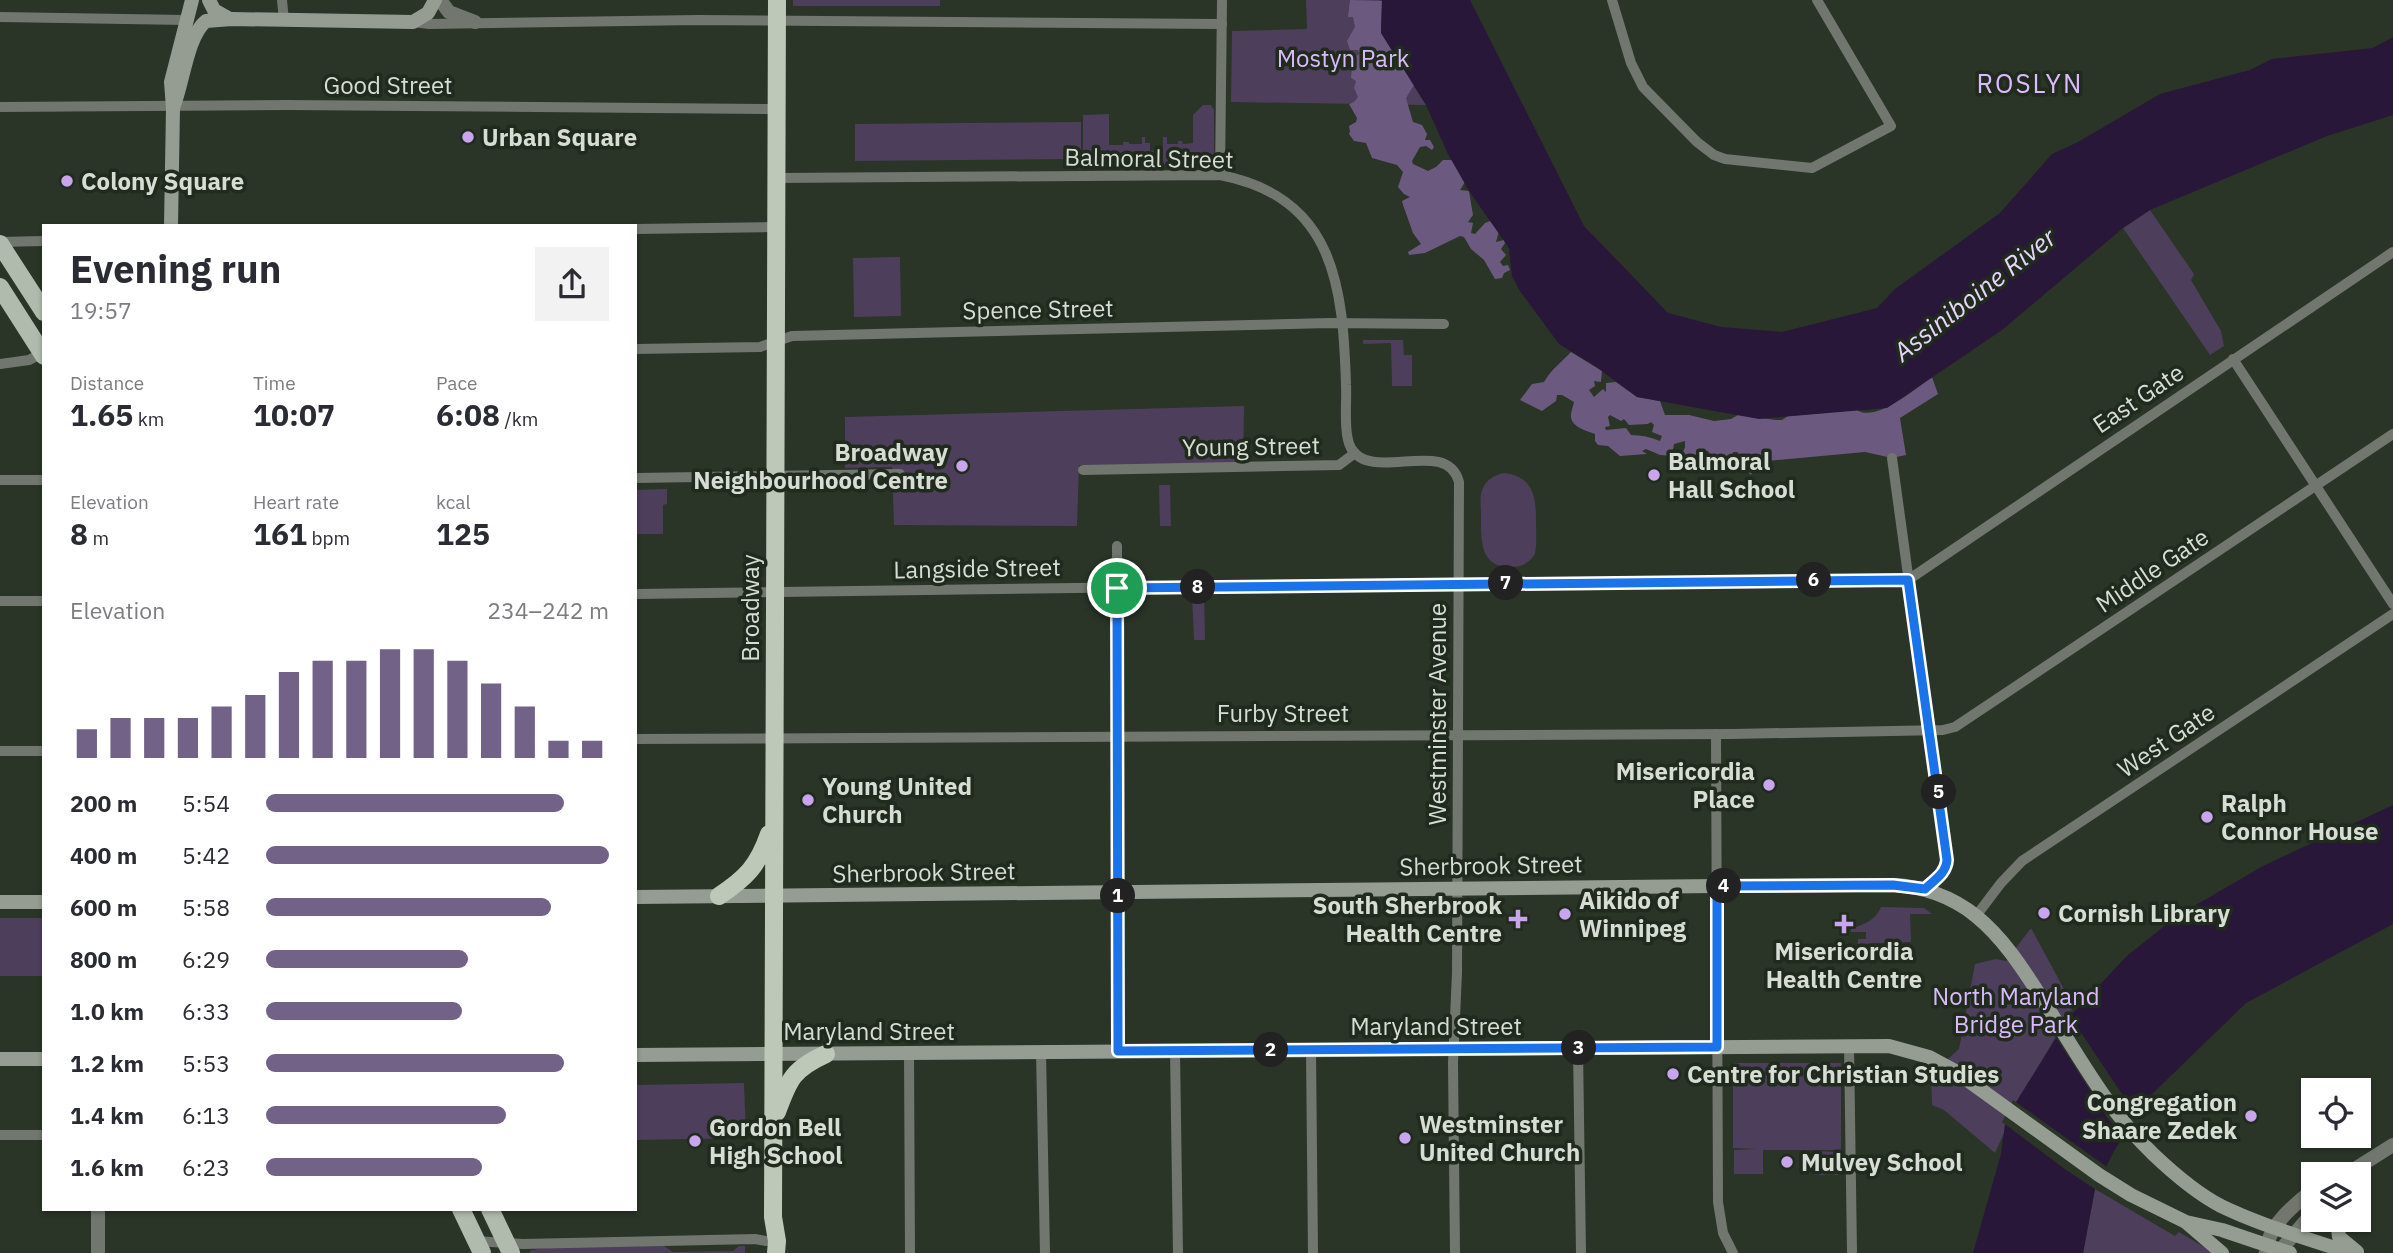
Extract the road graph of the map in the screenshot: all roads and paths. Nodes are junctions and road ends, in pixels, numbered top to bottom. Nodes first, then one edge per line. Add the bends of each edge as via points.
1 (192, 0) edge
2 (209, 0) edge
3 (282, 0) edge
4 (435, 0) edge
5 (440, 0) edge
6 (777, 0) edge
7 (1222, 0) edge
8 (1612, 0) edge
9 (1817, 0) edge
10 (0, 17) edge
11 (232, 19) junction
12 (187, 20) junction
13 (777, 20) junction
14 (284, 21) junction
15 (413, 22) junction
16 (475, 22) junction
17 (1222, 24) junction
18 (0, 107) edge
19 (173, 107) junction
20 (776, 109) junction
21 (1220, 175) junction
22 (776, 178) junction
23 (171, 224) edge
24 (775, 227) junction
25 (637, 229) edge
26 (42, 241) edge
27 (0, 243) edge
28 (2393, 252) edge
29 (0, 287) edge
30 (42, 309) edge
31 (1343, 323) junction
32 (1444, 324) dead end
33 (775, 341) junction
34 (637, 349) edge
35 (42, 352) edge
36 (42, 354) edge
37 (2233, 359) junction
38 (0, 364) edge
39 (2393, 434) edge
40 (1355, 453) junction
41 (1892, 458) dead end
42 (1083, 470) dead end
43 (1454, 470) joint
44 (900, 474) dead end
45 (775, 475) junction
46 (637, 478) edge
47 (0, 480) edge
48 (42, 480) edge
49 (2316, 486) junction
50 (1117, 546) dead end
51 (1908, 580) junction
52 (1459, 583) junction
53 (1117, 588) junction
54 (775, 593) junction
55 (637, 594) edge
56 (0, 601) edge
57 (42, 601) edge
58 (2393, 604) edge
59 (2393, 614) edge
60 (1930, 730) junction
61 (1458, 734) junction
62 (1716, 734) junction
63 (1116, 735) junction
64 (774, 737) junction
65 (637, 738) edge
66 (0, 751) edge
67 (42, 751) edge
68 (774, 821) junction
69 (1717, 886) junction
70 (1457, 889) junction
71 (1925, 889) junction
72 (1118, 892) junction
73 (719, 896) junction
74 (773, 896) junction
75 (637, 897) edge
76 (0, 902) edge
77 (42, 902) edge
78 (1976, 916) junction
79 (1849, 1045) junction
80 (1717, 1047) junction
81 (1578, 1048) junction
82 (1454, 1049) junction
83 (1311, 1050) junction
84 (1118, 1051) junction
85 (1175, 1051) junction
86 (1041, 1052) junction
87 (909, 1053) junction
88 (773, 1054) junction
89 (826, 1054) junction
90 (637, 1055) edge
91 (0, 1059) edge
92 (42, 1059) edge
93 (773, 1121) junction
94 (0, 1135) edge
95 (42, 1135) edge
96 (2393, 1145) edge
97 (2368, 1162) edge
98 (2301, 1200) edge
99 (98, 1211) edge
100 (462, 1211) edge
101 (491, 1211) edge
102 (2186, 1222) junction
103 (2301, 1225) edge
104 (2275, 1229) junction
105 (2338, 1232) edge
106 (2292, 1234) junction
107 (479, 1247) edge
108 (508, 1248) edge
109 (768, 1249) edge
110 (2276, 1251) edge
111 (98, 1253) edge
112 (910, 1253) edge
113 (1045, 1253) edge
114 (1178, 1253) edge
115 (1313, 1253) edge
116 (1455, 1253) edge
117 (1581, 1253) edge
118 (1733, 1253) edge
119 (1852, 1253) edge
120 (2222, 1253) edge
121 (2350, 1253) edge
122 (2358, 1253) edge

1 - 12 main road
2 - 11 main road via 214,10
3 - 14 street
4 - 15 main road via 428,13
5 - 16 street via 449,12
6 - 13 highway, Broadway
7 - 17 street
8 - 9 street via 1643,87 1697,142 1725,159 1812,168 1891,125
10 - 12 street
11 - 14 main road
11 - 19 main road via 206,21 196,33
12 - 19 main road via 171,82
13 - 16 street
13 - 17 street
13 - 20 highway, Broadway
14 - 15 main road
15 - 16 street
17 - 21 street
18 - 19 street, Good Street
19 - 20 street, Good Street
19 - 23 main road
20 - 22 highway, Broadway
21 - 22 street, Balmoral Street
21 - 31 street, Balmoral Street via 1268,190 1303,217 1332,265
22 - 24 highway, Broadway
24 - 25 street
24 - 33 highway, Broadway
26 - 27 street
27 - 30 main road
28 - 37 street, East Gate
29 - 35 main road
31 - 32 street, Spence Street
31 - 33 street, Spence Street via 792,335
31 - 40 street, Balmoral Street via 1348,440
33 - 34 street, Spence Street via 760,347
33 - 45 highway, Broadway
36 - 38 street
37 - 49 street
37 - 51 street, East Gate
39 - 49 street, Middle Gate
40 - 42 street, Young Street via 1339,465
40 - 43 street, Young Street via 1374,461 1441,462
41 - 51 street
43 - 52 street, Westminster Avenue via 1459,482
44 - 45 street
45 - 46 street
45 - 54 highway, Broadway
47 - 48 street
49 - 58 street
49 - 60 street, Middle Gate via 1955,727
50 - 53 street
51 - 52 street, Langside Street
51 - 60 street
52 - 53 street, Langside Street
52 - 61 street, Westminster Avenue
53 - 54 street, Langside Street
53 - 63 street
54 - 55 street, Langside Street
54 - 64 highway, Broadway
56 - 57 street
59 - 78 street, West Gate via 2022,861
60 - 62 street, Furby Street
60 - 71 street via 1947,860 1942,874
61 - 62 street, Furby Street
61 - 63 street, Furby Street
61 - 70 street, Westminster Avenue
62 - 69 street
63 - 64 street, Furby Street
63 - 72 street
64 - 65 street, Furby Street
64 - 68 highway, Broadway
66 - 67 street
68 - 73 highway via 752,870
68 - 74 highway, Broadway
69 - 70 main road, Sherbrook Street
69 - 71 main road, Sherbrook Street via 1893,885
69 - 80 street
70 - 72 main road, Sherbrook Street
70 - 82 street, Westminster Avenue
71 - 78 main road, Sherbrook Street
72 - 74 main road, Sherbrook Street
72 - 84 street
73 - 74 main road, Sherbrook Street
73 - 75 main road, Sherbrook Street
74 - 88 highway, Broadway
76 - 77 main road
78 - 104 main road, Sherbrook Street via 2013,956 2130,1130 2204,1196
79 - 80 main road, Maryland Street
79 - 102 main road, Maryland Street via 1896,1047 1951,1068 2099,1175
79 - 119 street
80 - 81 main road, Maryland Street
80 - 118 street via 1719,1210
81 - 82 main road, Maryland Street
81 - 117 street
82 - 83 main road, Maryland Street
82 - 116 street, Westminster Avenue
83 - 85 main road, Maryland Street
83 - 115 street
84 - 85 main road, Maryland Street
84 - 86 main road, Maryland Street
85 - 114 street
86 - 87 main road, Maryland Street
86 - 113 street
87 - 89 main road, Maryland Street
87 - 112 street
88 - 89 main road, Maryland Street
88 - 90 main road, Maryland Street
88 - 93 highway, Broadway
89 - 93 highway via 796,1072
91 - 92 main road
93 - 109 highway, Broadway via 777,1241
94 - 95 street
96 - 97 street
98 - 104 street
99 - 111 street
100 - 107 main road
101 - 108 main road
102 - 110 main road
102 - 120 main road
103 - 106 street
104 - 106 main road, Sherbrook Street
104 - 110 street
105 - 122 main road
106 - 110 street
106 - 121 main road, Sherbrook Street
107 - 108 street
108 - 109 street via 755,1240

